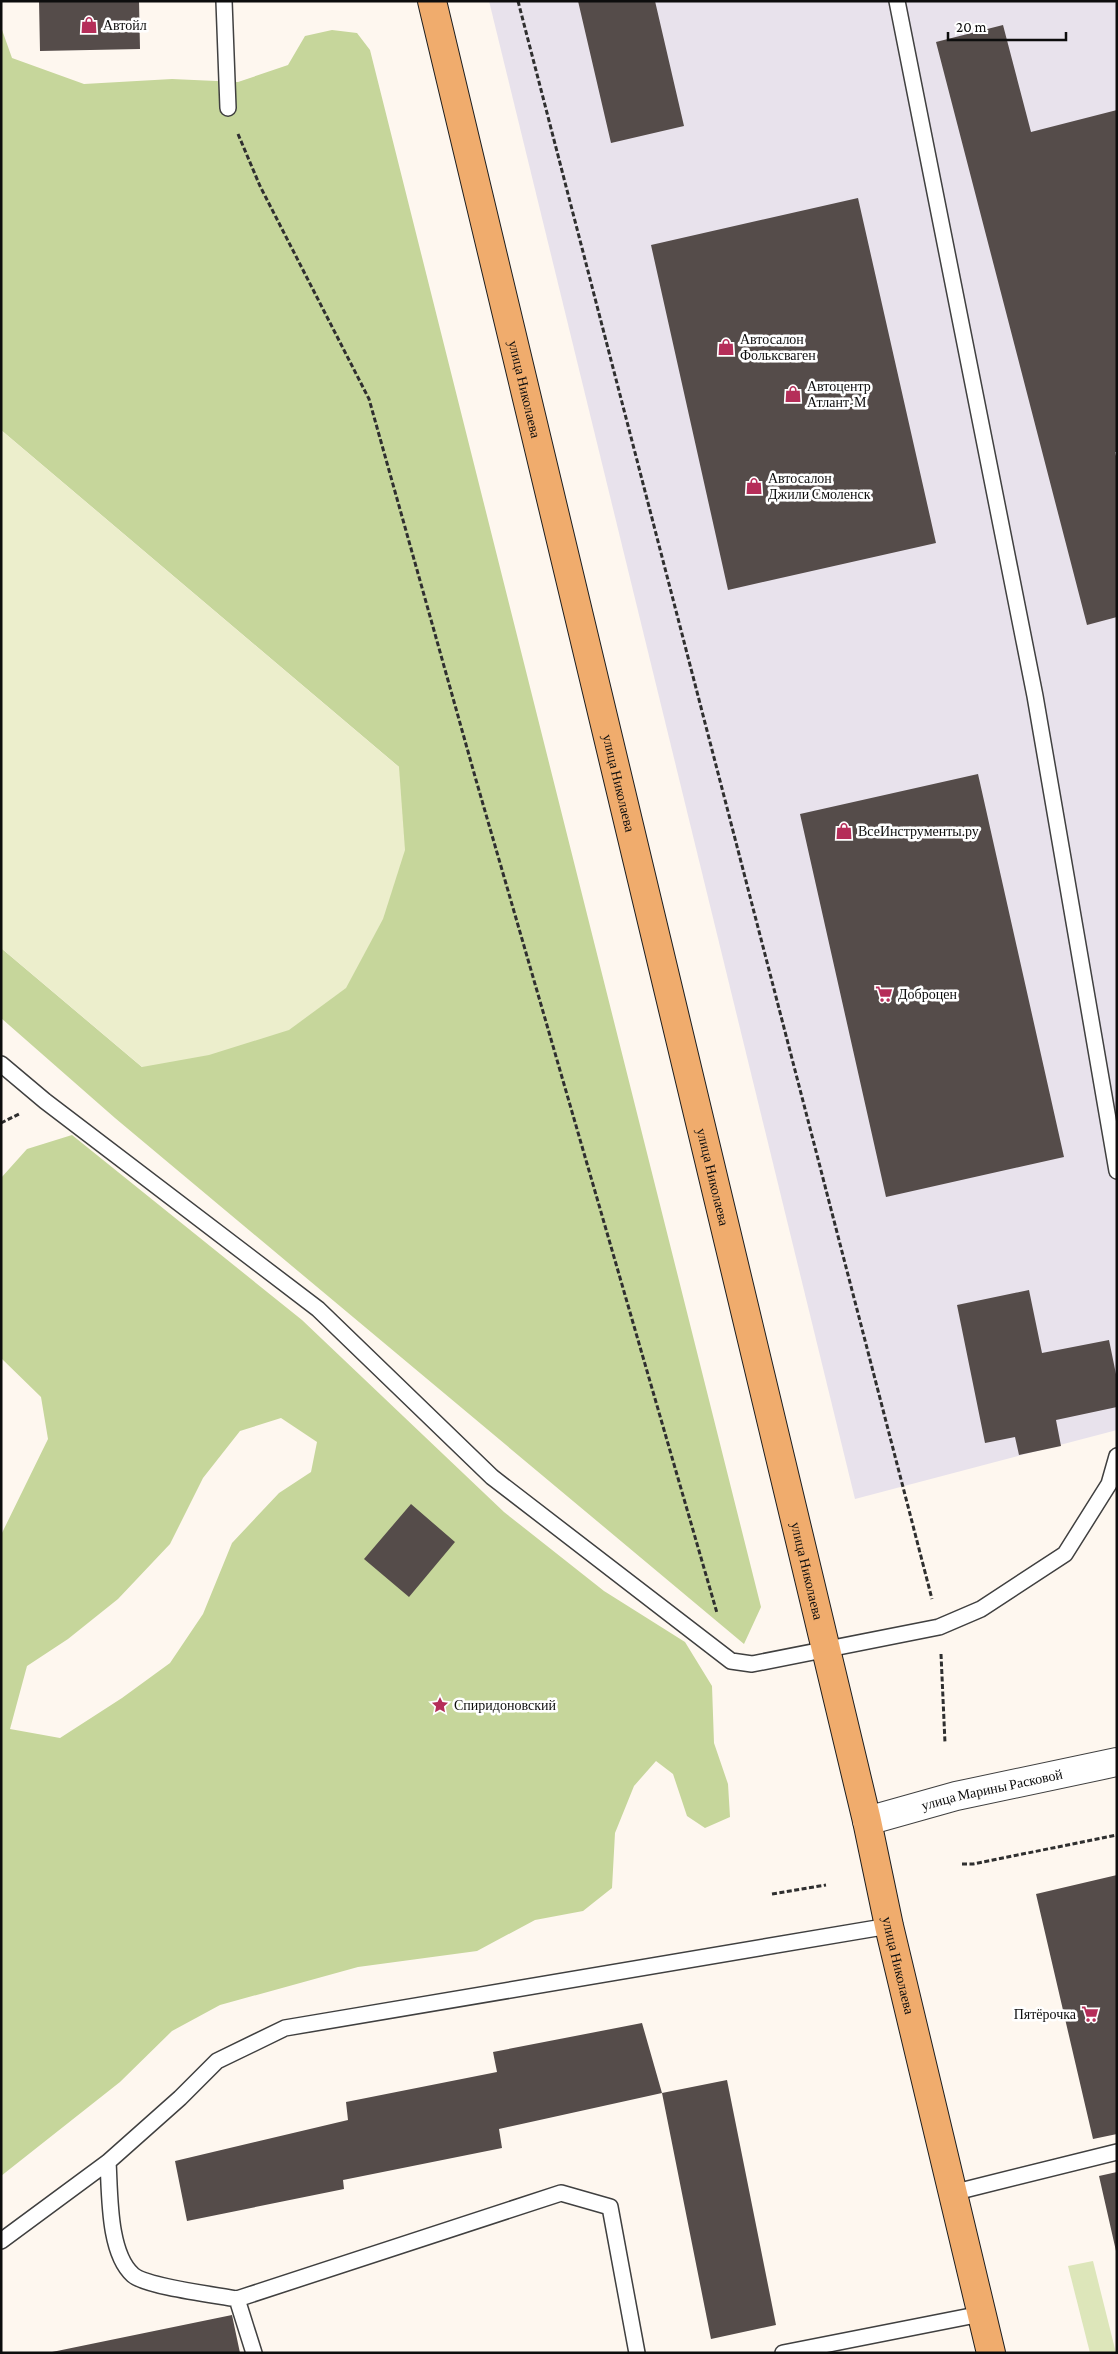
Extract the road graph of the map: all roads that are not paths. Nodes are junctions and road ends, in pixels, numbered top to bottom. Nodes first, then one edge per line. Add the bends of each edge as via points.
1 (224, 1) edge
2 (432, 1) edge
3 (897, 1) edge
4 (228, 108) road end
5 (1, 1064) edge
6 (1117, 1171) edge
7 (1117, 1456) edge
8 (825, 1650) junction
9 (1117, 1762) edge
10 (867, 1821) junction
11 (889, 1926) junction
12 (1117, 2152) edge
13 (108, 2162) junction
14 (952, 2193) junction
15 (1, 2241) edge
16 (237, 2299) junction
17 (981, 2314) junction
18 (254, 2353) edge
19 (636, 2353) edge
20 (783, 2353) edge
21 (991, 2353) edge

1 - 4 lane
2 - 8 main road, улица Николаева
3 - 6 lane via 1036,696
5 - 8 lane via 318,1310 492,1477 731,1661 752,1664
7 - 8 lane via 1109,1484 1065,1554 981,1609 939,1627
8 - 10 main road, улица Николаева
9 - 10 street, улица Марины Расковой via 956,1796
10 - 11 main road, улица Николаева
11 - 13 lane via 285,2028 217,2061
11 - 14 main road, улица Николаева
12 - 14 lane
13 - 15 lane
13 - 16 lane via 115,2239 123,2262 134,2276 157,2284
14 - 17 main road, улица Николаева
16 - 18 lane
16 - 19 lane via 561,2193 610,2207
17 - 20 lane
17 - 21 main road, улица Николаева

